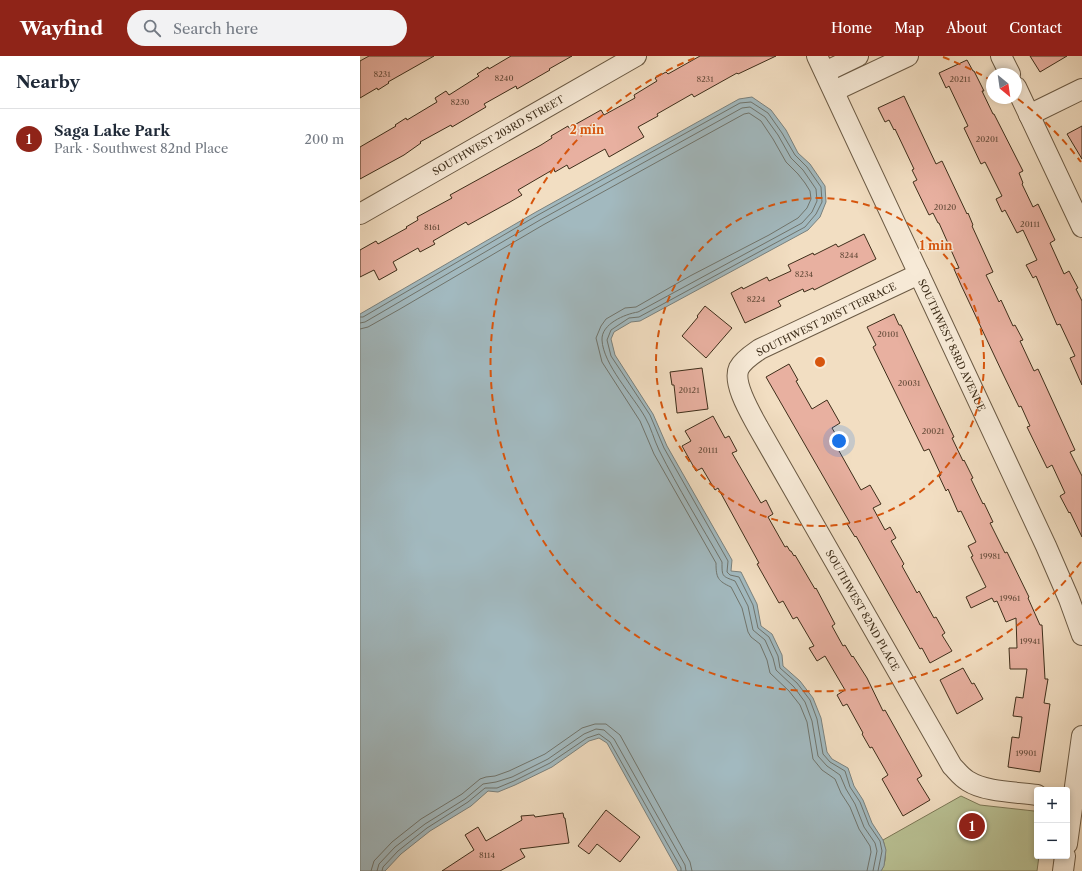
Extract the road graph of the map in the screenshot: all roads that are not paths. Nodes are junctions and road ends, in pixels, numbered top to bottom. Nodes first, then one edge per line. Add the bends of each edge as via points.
1 (636, 56) edge
2 (858, 56) edge
3 (908, 56) edge
4 (1002, 56) edge
5 (611, 62) edge
6 (821, 64) edge
7 (1007, 68) edge
8 (1082, 89) edge
9 (834, 91) junction
10 (1022, 100) edge
11 (1029, 115) junction
12 (360, 214) edge
13 (1082, 227) edge
14 (919, 274) junction
15 (738, 370) joint
16 (1076, 596) edge
17 (1082, 635) edge
18 (1082, 736) edge
19 (1034, 795) edge
20 (1070, 799) edge
21 (1065, 859) edge
22 (1063, 871) edge

1 - 5 street, SOUTHWEST 203RD STREET
2 - 6 street
3 - 9 street
4 - 7 street
5 - 12 street, SOUTHWEST 203RD STREET
6 - 9 street, SOUTHWEST 83RD AVENUE
8 - 11 street
9 - 14 street, SOUTHWEST 83RD AVENUE
10 - 11 street
11 - 13 street
14 - 15 street, SOUTHWEST 201ST TERRACE via 760,349
14 - 16 street, SOUTHWEST 83RD AVENUE via 1046,546
15 - 19 street, SOUTHWEST 82ND PLACE via 741,393 758,427 952,766 975,784
16 - 17 street, SOUTHWEST 83RD AVENUE
18 - 20 street
21 - 22 street

